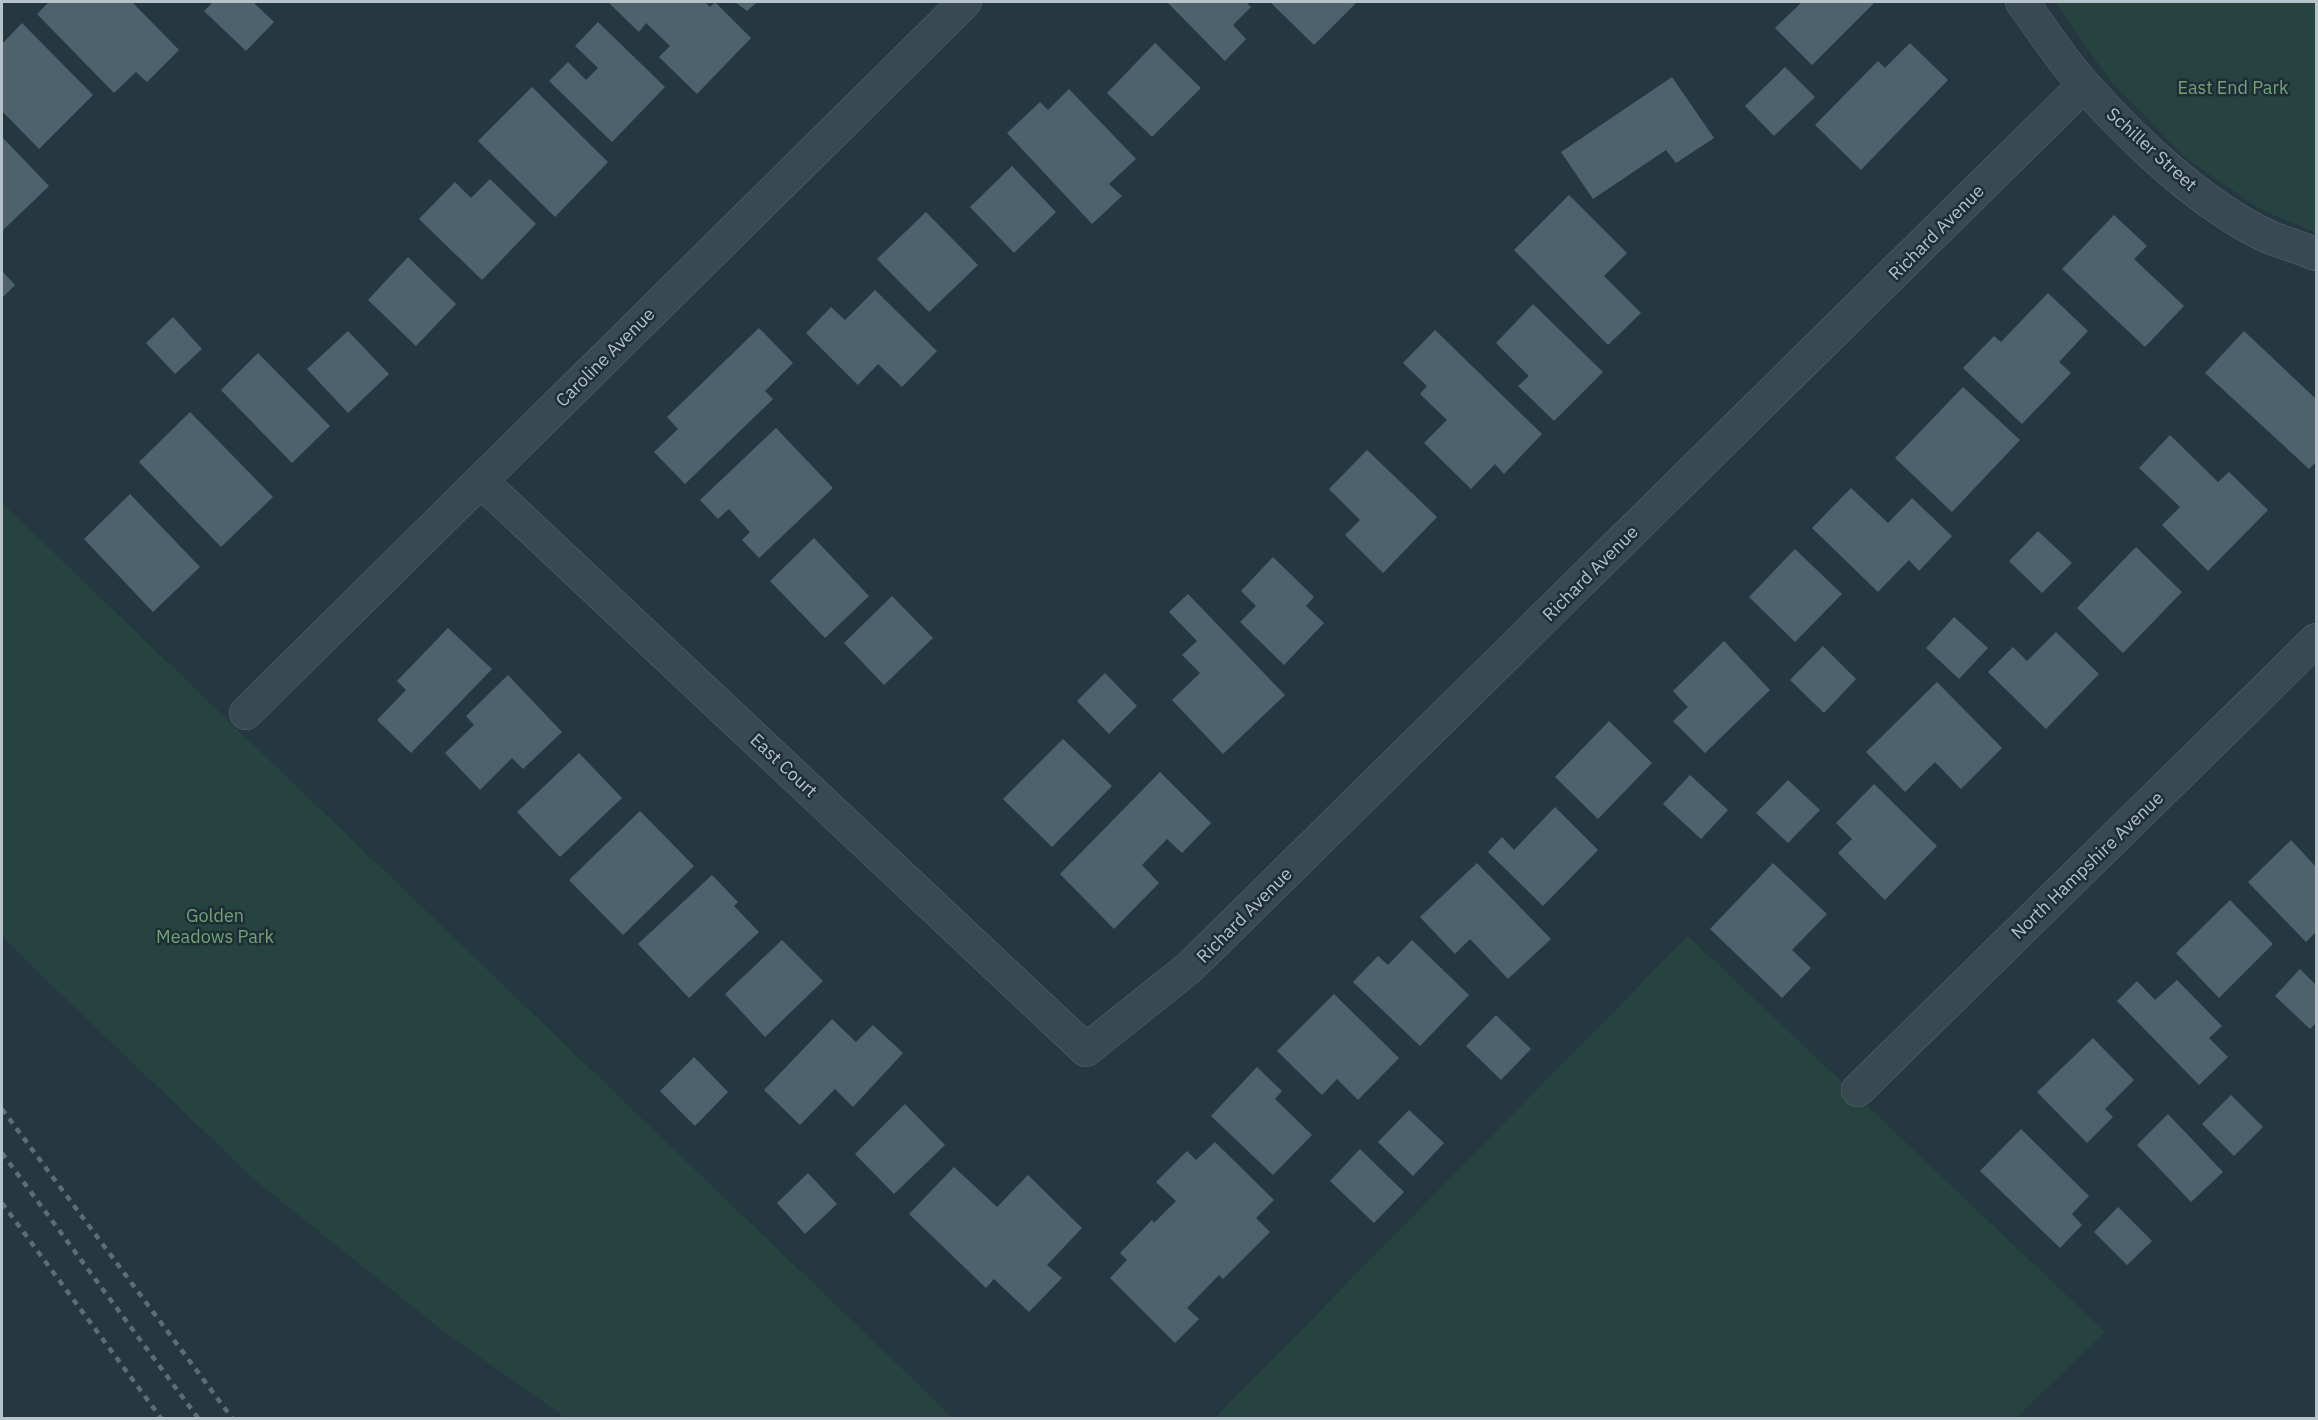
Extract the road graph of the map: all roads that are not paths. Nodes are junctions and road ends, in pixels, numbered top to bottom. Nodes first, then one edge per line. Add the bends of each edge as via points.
1 (965, 2) edge
2 (2022, 2) edge
3 (2084, 85) junction
4 (2316, 254) edge
5 (481, 481) junction
6 (2316, 640) edge
7 (246, 713) dead end
8 (1086, 1050) joint
9 (1857, 1089) dead end

1 - 5 street, Caroline Avenue
2 - 3 street, Schiller Street
3 - 4 street, Schiller Street via 2188,185 2268,236
3 - 8 street, Richard Avenue via 1190,967
5 - 7 street, Caroline Avenue
5 - 8 street, East Court
6 - 9 street, North Hampshire Avenue

